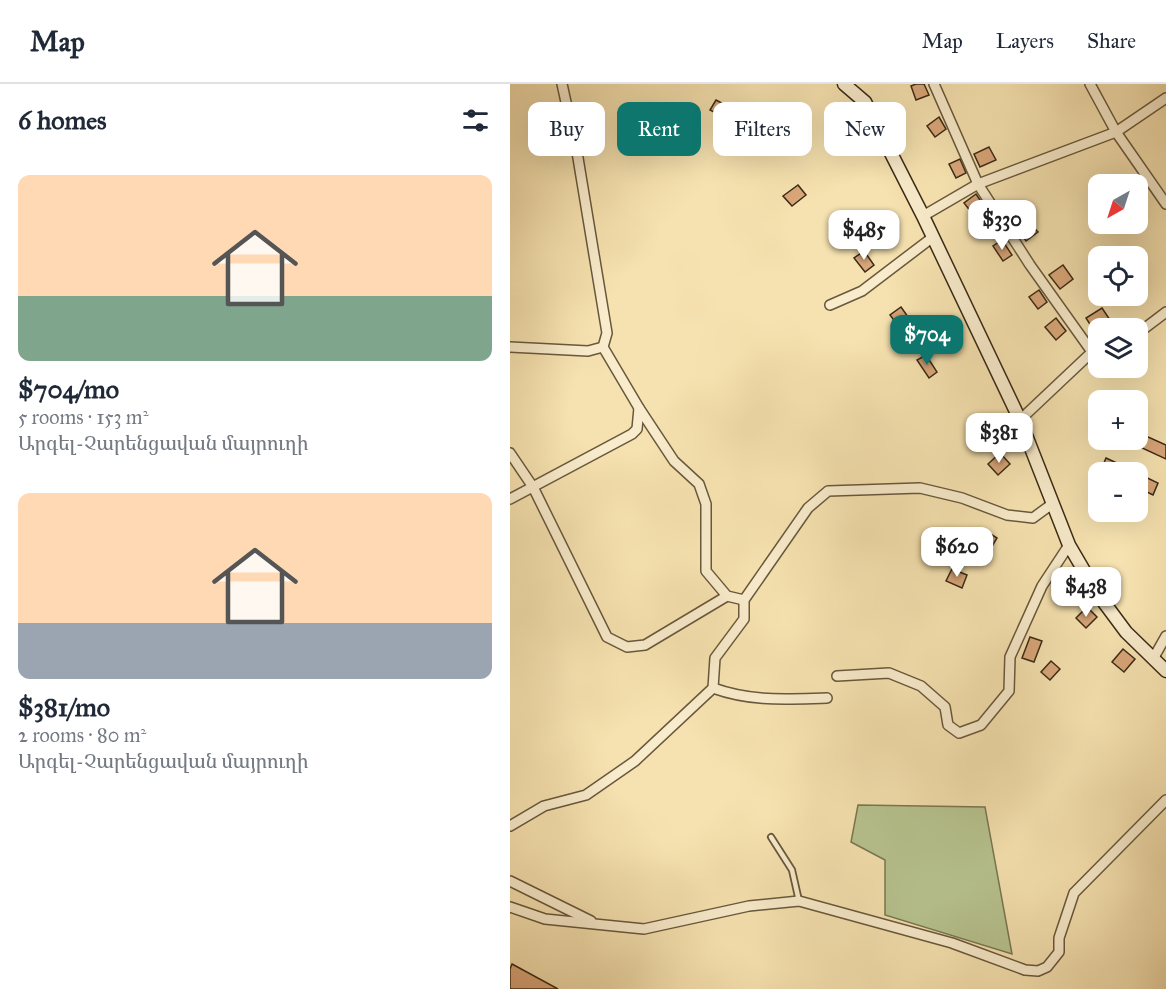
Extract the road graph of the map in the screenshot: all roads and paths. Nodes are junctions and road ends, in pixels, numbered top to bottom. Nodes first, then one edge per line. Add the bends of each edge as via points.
1 (562, 84) edge
2 (844, 84) edge
3 (934, 84) edge
4 (1090, 84) edge
5 (1166, 98) edge
6 (1116, 132) junction
7 (978, 184) junction
8 (1166, 204) edge
9 (923, 216) junction
10 (933, 237) junction
11 (830, 305) dead end
12 (1166, 312) edge
13 (1148, 326) edge
14 (1088, 342) edge
15 (510, 347) edge
16 (603, 347) junction
17 (1088, 357) edge
18 (639, 408) junction
19 (1020, 420) junction
20 (510, 453) edge
21 (533, 487) junction
22 (510, 498) edge
23 (1052, 504) junction
24 (1069, 545) junction
25 (727, 596) junction
26 (744, 600) junction
27 (1166, 636) edge
28 (1153, 659) junction
29 (1166, 671) edge
30 (837, 676) dead end
31 (713, 688) junction
32 (827, 698) dead end
33 (1166, 800) edge
34 (510, 826) edge
35 (771, 837) dead end
36 (510, 881) edge
37 (799, 901) junction
38 (510, 907) edge
39 (597, 924) junction

1 - 16 street via 607,333
2 - 9 main road via 866,102
3 - 7 street
4 - 6 street
5 - 6 street
6 - 7 street
6 - 8 street
7 - 9 street
7 - 14 street via 1030,265
9 - 10 main road
10 - 11 street via 862,291
10 - 19 main road
12 - 13 street
15 - 16 street via 588,351
16 - 18 street
17 - 19 street
18 - 21 street via 637,429 632,434
18 - 25 street via 674,461 699,484 706,504 706,571
19 - 23 main road
20 - 21 street
21 - 22 street
21 - 25 street via 607,637 627,647 645,645
23 - 24 main road
23 - 26 street via 1033,518 920,488 828,491 808,508
24 - 28 main road via 1097,593 1126,632
24 - 30 street via 1042,586 1010,657 1009,691 981,725 958,733 948,724 945,707 921,686 889,673
25 - 26 street
26 - 31 street via 744,619 715,658
27 - 28 street
28 - 29 main road
31 - 32 street via 761,700
31 - 34 street via 635,761 605,782 585,795 544,807
33 - 37 street via 1074,892 1059,938 1059,952 1047,967 1038,971
35 - 37 lane via 792,870
36 - 39 street
37 - 39 street via 749,906 644,929
38 - 39 street via 545,919

